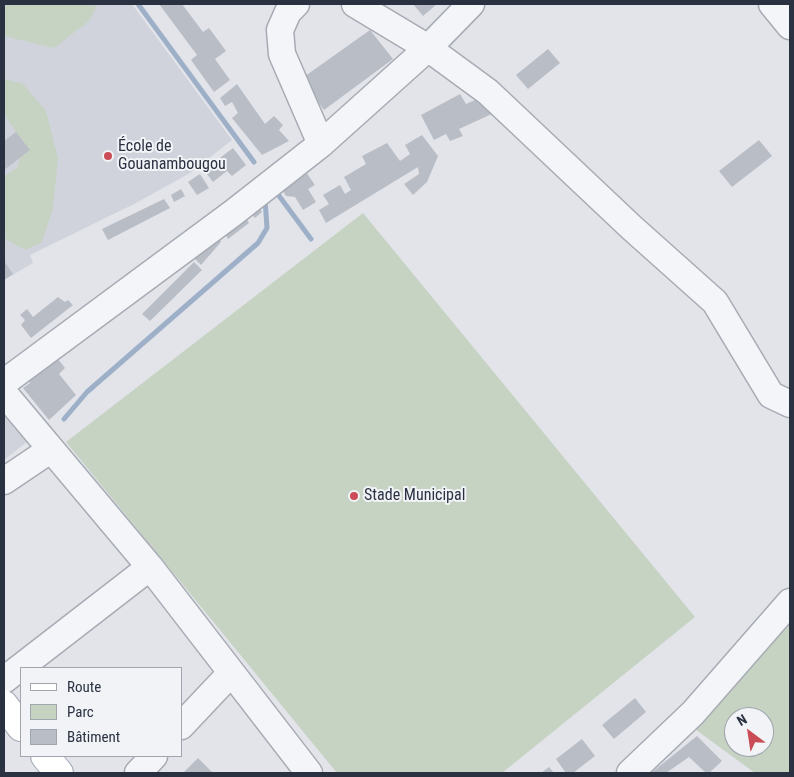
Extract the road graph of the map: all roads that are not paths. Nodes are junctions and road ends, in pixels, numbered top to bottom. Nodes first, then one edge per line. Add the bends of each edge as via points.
1 (296, 4) edge
2 (355, 4) edge
3 (471, 4) edge
4 (772, 4) edge
5 (790, 26) edge
6 (428, 48) junction
7 (321, 144) junction
8 (4, 392) edge
9 (790, 404) edge
10 (50, 450) junction
11 (4, 481) edge
12 (150, 567) junction
13 (790, 602) edge
14 (21, 667) edge
15 (20, 668) edge
16 (231, 673) junction
17 (4, 680) edge
18 (4, 705) edge
19 (182, 725) edge
20 (20, 726) edge
21 (46, 757) edge
22 (153, 757) edge
23 (59, 773) edge
24 (138, 773) edge
25 (309, 773) edge
26 (630, 773) edge

1 - 7 street via 288,12 280,30 282,54
2 - 6 street
3 - 6 street
4 - 5 street
6 - 7 street
6 - 9 street via 488,92 715,302 771,395
7 - 8 street via 6,381
8 - 10 street
10 - 11 street
10 - 12 street
12 - 14 street
12 - 16 street
13 - 26 street via 693,713
15 - 17 street
16 - 19 street
16 - 25 street
18 - 20 main road
21 - 23 main road
22 - 24 street

